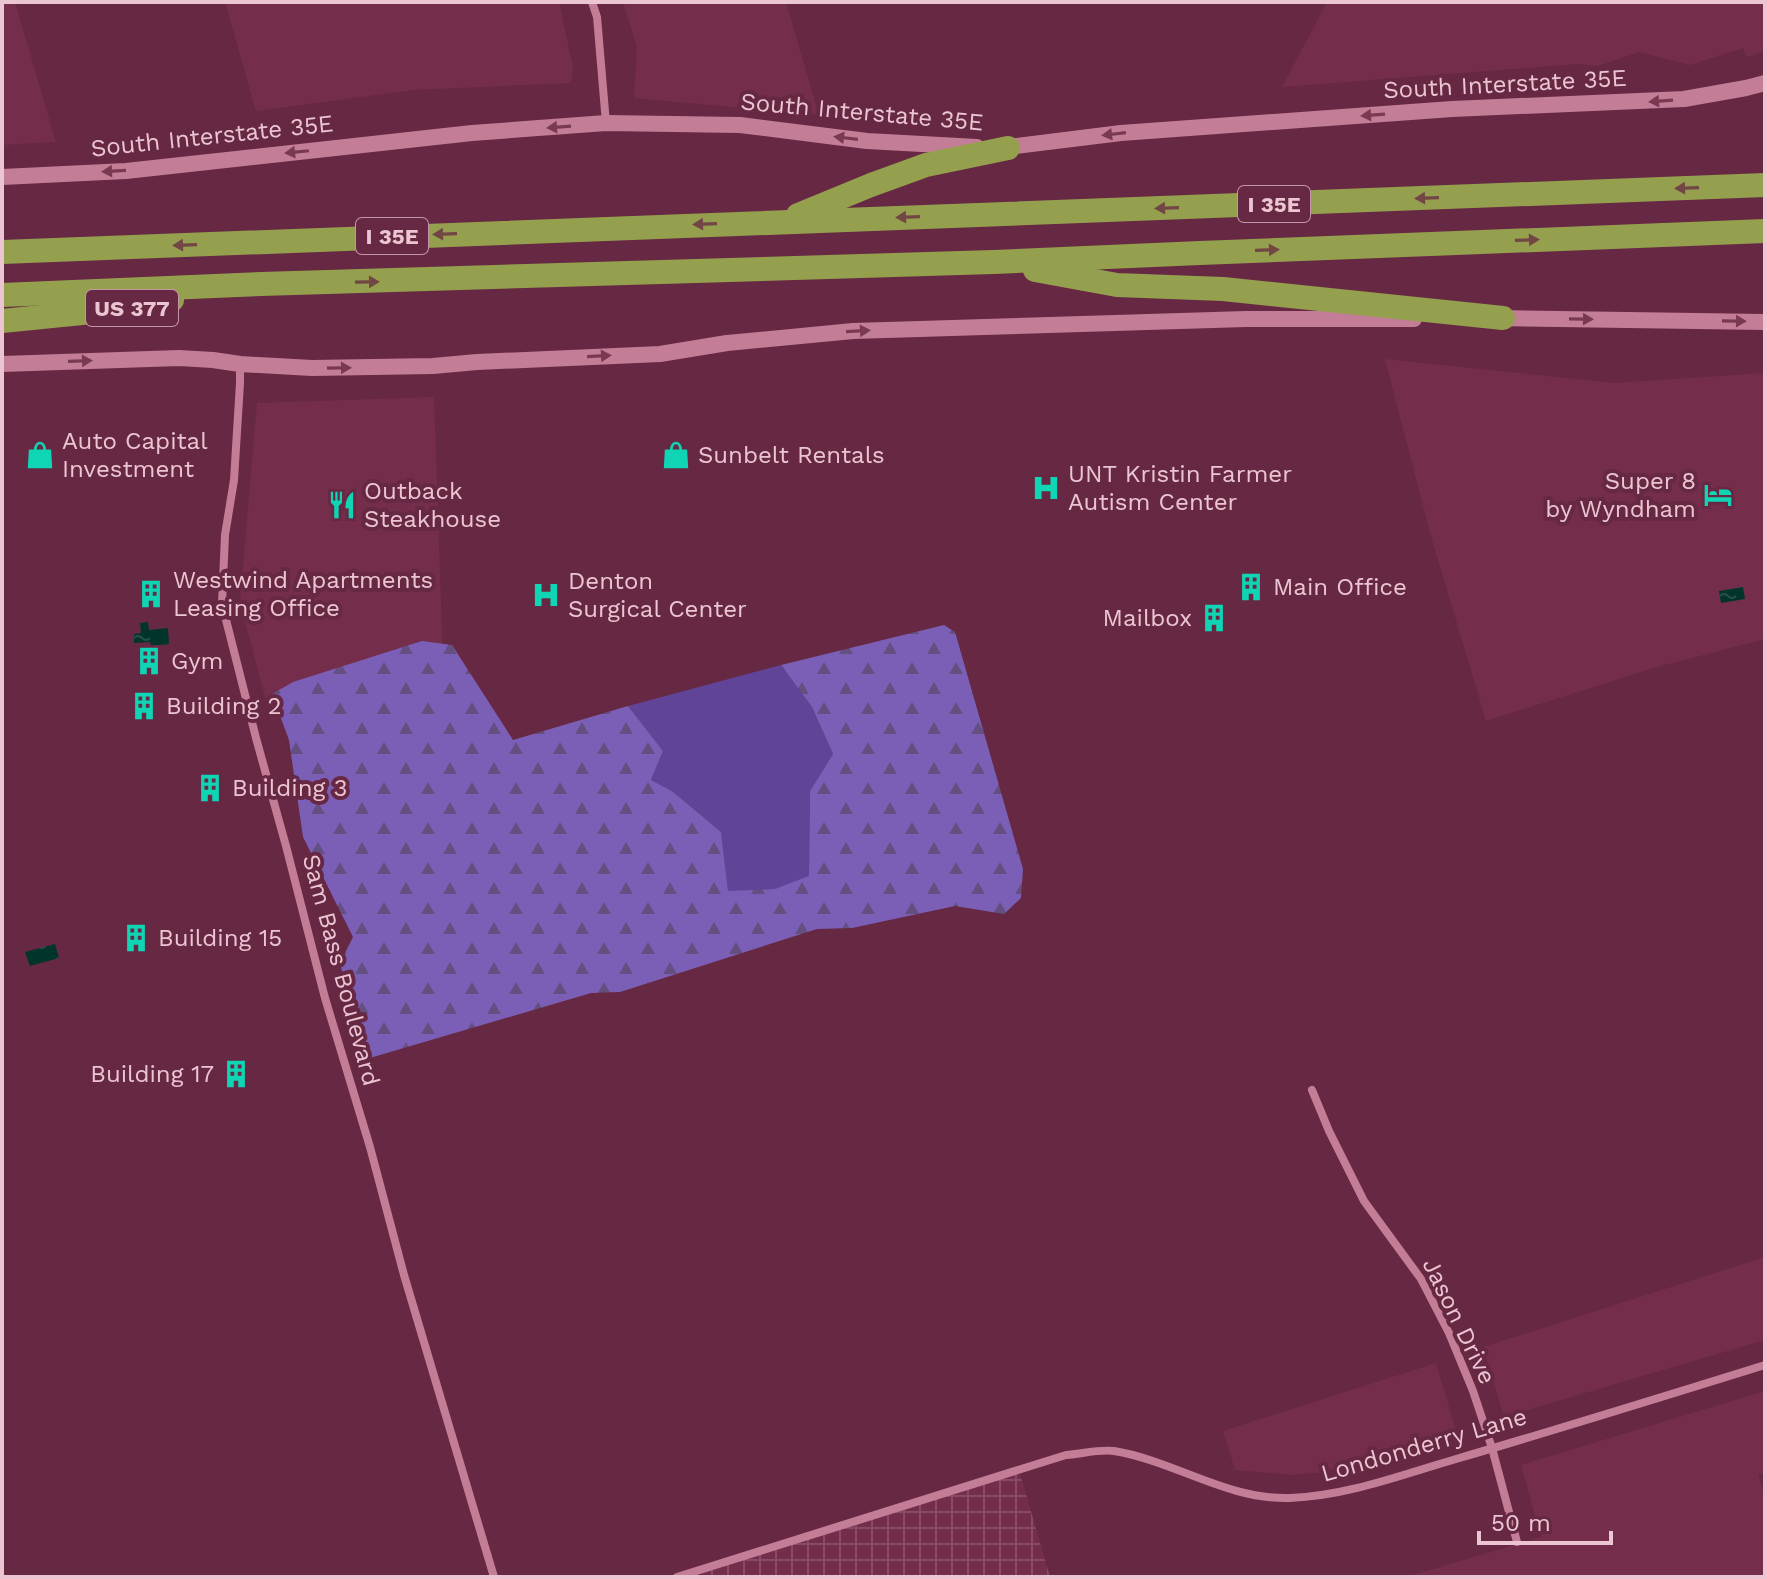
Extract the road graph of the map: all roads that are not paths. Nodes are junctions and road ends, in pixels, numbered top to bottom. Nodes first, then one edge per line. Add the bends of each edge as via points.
1 (592, 2) edge
2 (1765, 83) edge
3 (606, 123) junction
4 (1008, 148) junction
5 (2, 177) edge
6 (1765, 185) edge
7 (783, 221) junction
8 (1765, 231) edge
9 (2, 252) edge
10 (994, 262) junction
11 (261, 284) junction
12 (2, 295) edge
13 (1503, 318) junction
14 (2, 321) edge
15 (1765, 322) edge
16 (2, 364) edge
17 (240, 364) junction
18 (1312, 1090) dead end
19 (1765, 1365) edge
20 (1492, 1448) junction
21 (1517, 1542) dead end
22 (494, 1577) edge
23 (677, 1577) edge

1 - 3 street
2 -> 4 main road, South Interstate 35E via 1684,99 1136,131
4 -> 3 main road, South Interstate 35E via 867,141 740,125
3 -> 5 main road, South Interstate 35E via 126,171
4 - 7 highway via 926,165
6 -> 7 highway, I 35E
7 -> 9 highway, I 35E
10 -> 8 highway, I 35E
11 -> 10 highway, I 35E
10 - 13 highway via 1117,285 1223,289
11 - 12 highway, I 35E
11 - 14 highway, US 377 via 122,309
13 -> 15 main road
17 -> 13 main road via 433,366 660,354 795,336 910,329
16 -> 17 main road via 179,358
17 - 22 street, Sam Bass Boulevard via 222,604 325,998
18 - 20 street, Jason Drive via 1364,1201 1421,1279 1442,1319
19 - 20 street, Londonderry Lane
20 - 21 street, Jason Drive
20 - 23 street, Londonderry Lane via 1330,1495 1286,1498 1238,1492 1156,1461 1111,1451 1066,1455

